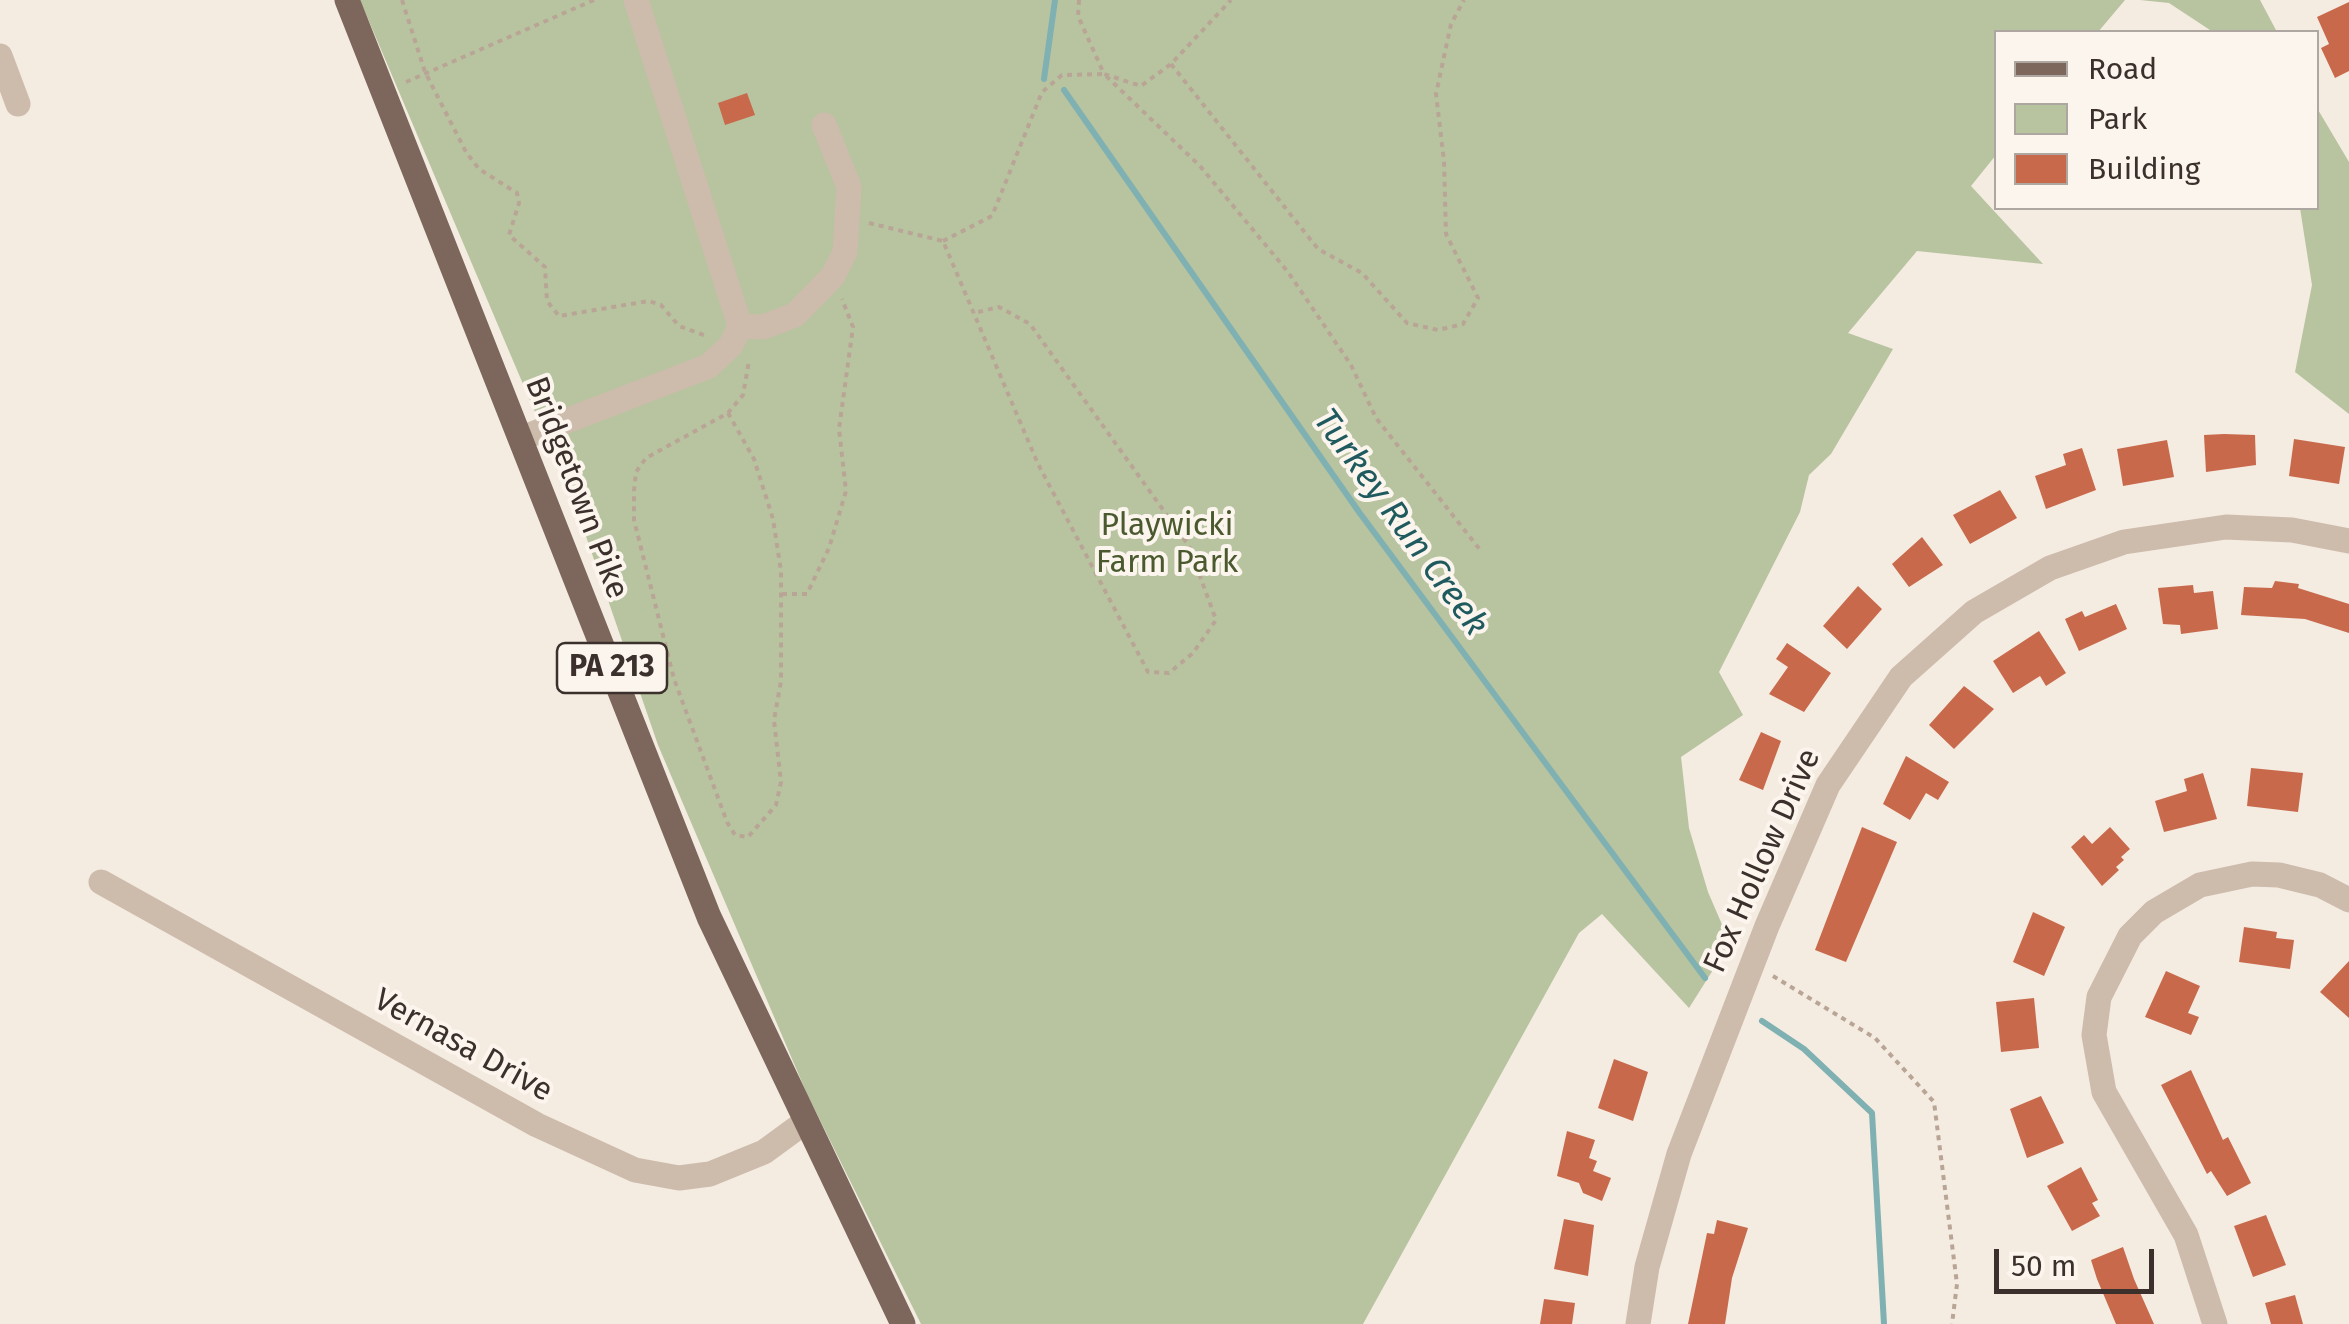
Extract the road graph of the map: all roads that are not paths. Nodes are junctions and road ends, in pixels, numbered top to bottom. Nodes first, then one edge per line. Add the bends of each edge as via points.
1 (346, 0) edge
2 (636, 0) edge
3 (0, 56) edge
4 (18, 104) dead end
5 (824, 125) dead end
6 (736, 335) junction
7 (522, 438) junction
8 (2349, 541) edge
9 (101, 882) dead end
10 (2349, 900) edge
11 (805, 1122) junction
12 (903, 1324) edge
13 (1638, 1324) edge
14 (2215, 1324) edge

1 - 7 main road, Bridgetown Pike / PA 213
2 - 6 street
3 - 4 street
5 - 6 street via 849,187 845,252 833,276 795,315
6 - 7 street via 710,366
7 - 11 main road, Bridgetown Pike / PA 213 via 709,917
8 - 13 street, Fox Hollow Drive via 2226,528 2140,538 2050,568 1974,612 1901,677 1845,753 1752,964 1679,1154
9 - 11 street, Vernasa Drive via 537,1125 635,1170 679,1178 710,1174 764,1152
10 - 14 street via 2279,875 2200,885 2154,912 2130,936 2102,987 2094,1035 2104,1092 2186,1235
11 - 12 main road, Bridgetown Pike / PA 213

